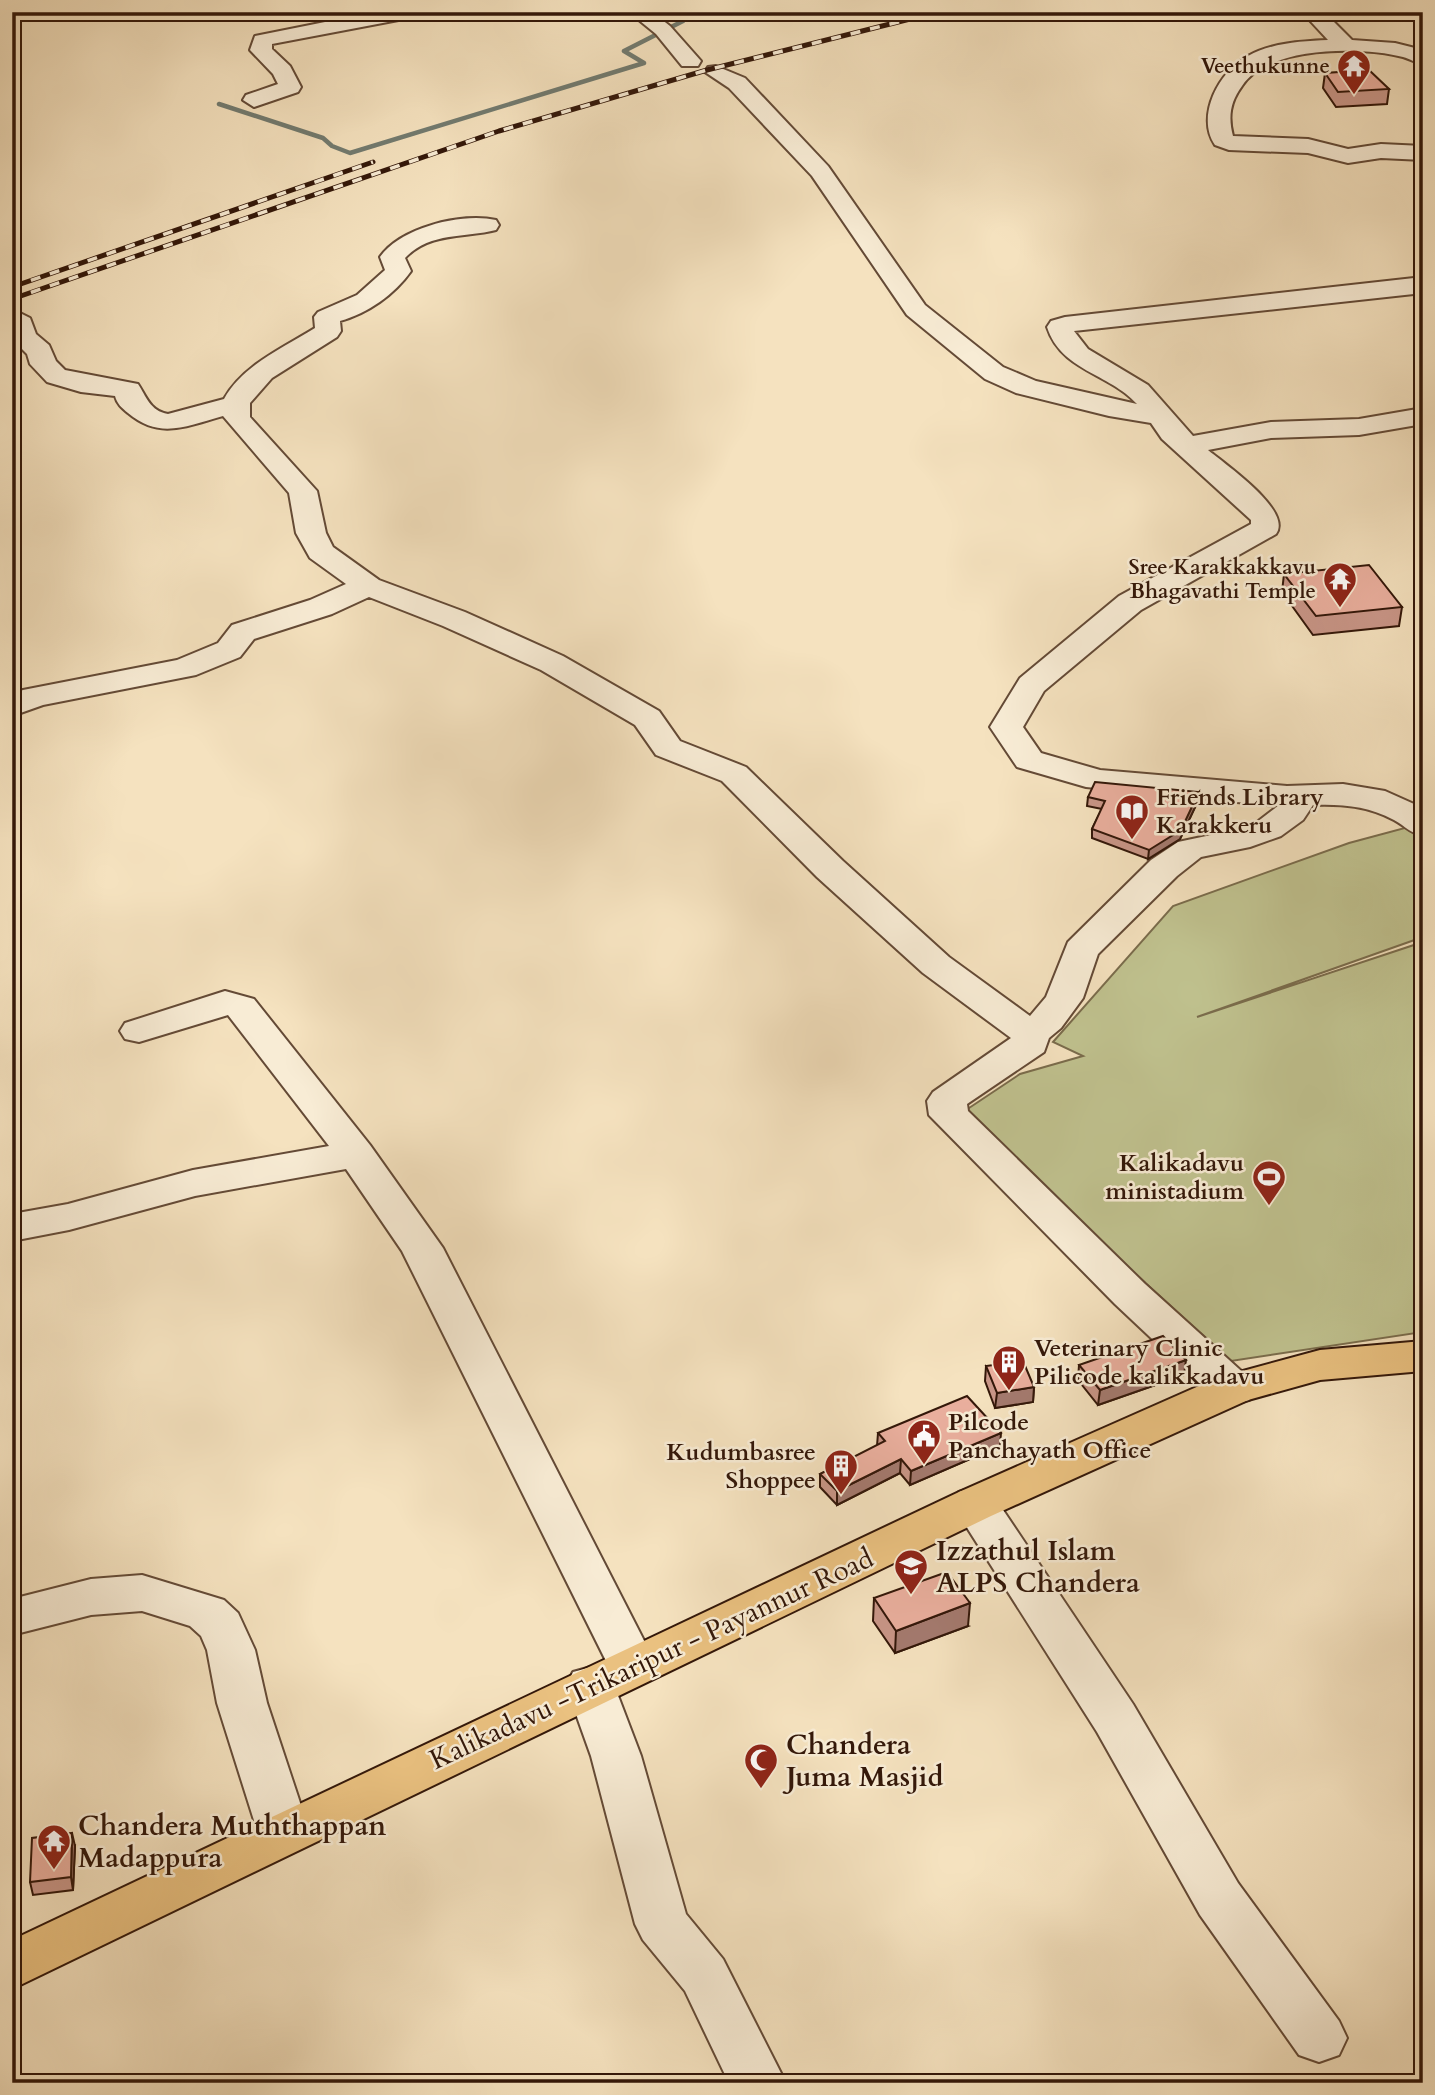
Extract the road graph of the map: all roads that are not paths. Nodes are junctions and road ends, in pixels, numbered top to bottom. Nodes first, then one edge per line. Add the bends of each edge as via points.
1 (409, 12) edge
2 (639, 12) edge
3 (1312, 12) edge
4 (1346, 46) junction
5 (1423, 58) edge
6 (254, 100) dead end
7 (1423, 153) edge
8 (487, 225) dead end
9 (1423, 285) edge
10 (12, 317) edge
11 (235, 404) junction
12 (1160, 416) junction
13 (1423, 416) edge
14 (1186, 446) junction
15 (368, 586) junction
16 (12, 706) edge
17 (1287, 796) junction
18 (1423, 826) edge
19 (139, 1031) dead end
20 (1030, 1034) junction
21 (356, 1154) junction
22 (12, 1228) edge
23 (1423, 1356) edge
24 (1233, 1389) junction
25 (975, 1504) junction
26 (12, 1617) edge
27 (612, 1676) junction
28 (284, 1833) junction
29 (12, 1966) edge
30 (1319, 2038) dead end
31 (758, 2083) edge

1 - 6 street via 262,40 261,50 282,71 290,87
2 - 12 street via 703,67 737,83 820,171 916,310 994,373 1026,387
3 - 4 street
4 - 5 street via 1397,49
4 - 7 street via 1283,52 1245,66 1217,106 1223,140 1240,145 1308,146 1348,156 1381,151
8 - 11 street via 447,230 402,244 392,257 398,271 386,284 350,311 327,317 328,331 257,377
9 - 12 street via 1060,327 1062,338 1085,359 1141,393
10 - 11 street via 40,351 47,370 73,382 128,390 129,400 153,419 177,421
11 - 15 street via 237,419 303,491 311,533 321,552
12 - 14 street
13 - 14 street via 1359,427 1271,430
14 - 17 street via 1261,511 1266,528 1129,603 1031,685 1006,727 1029,760 1098,780
15 - 16 street via 243,632 229,650 185,668 34,697
15 - 20 street via 552,663 647,718 668,748 734,774 936,965
17 - 18 street via 1373,798 1409,814
17 - 20 street via 1297,804 1269,829 1190,849 1164,868 1081,950 1064,998
19 - 21 street via 225,1002 241,1007
20 - 24 street via 1030,1044 947,1101 948,1115
21 - 22 street via 193,1183
21 - 27 street via 422,1248
23 - 24 main road, Kalikadavu -Trikaripur - Payannur Road via 1320,1365
24 - 25 main road, Kalikadavu -Trikaripur - Payannur Road
25 - 27 main road, Kalikadavu -Trikaripur - Payannur Road
25 - 30 street via 1115,1718 1219,1899
26 - 28 street via 91,1597 142,1593 207,1612 221,1626 231,1650 242,1703
27 - 28 main road, Kalikadavu -Trikaripur - Payannur Road
27 - 31 street via 616,1756 662,1924 704,1975
28 - 29 main road, Kalikadavu -Trikaripur - Payannur Road

